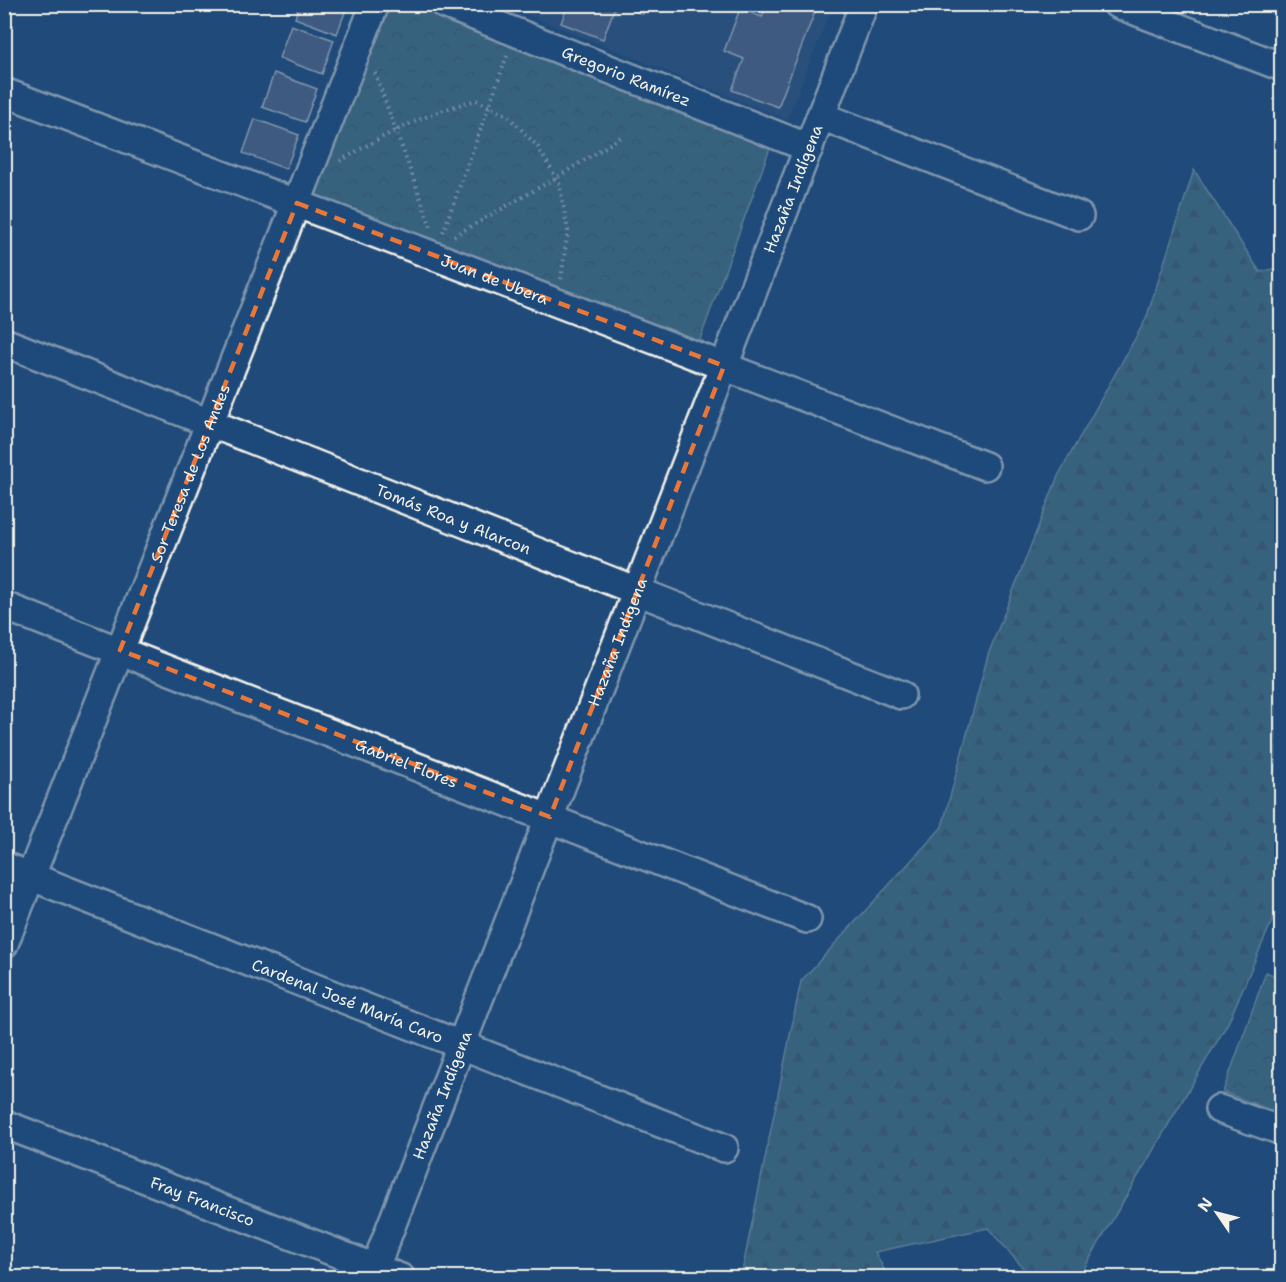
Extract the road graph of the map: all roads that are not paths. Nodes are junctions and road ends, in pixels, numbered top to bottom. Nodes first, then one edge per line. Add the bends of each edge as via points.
1 (375, 4) edge
2 (444, 4) edge
3 (864, 4) edge
4 (1117, 4) edge
5 (1281, 67) edge
6 (4, 92) edge
7 (821, 116) junction
8 (808, 148) junction
9 (297, 203) junction
10 (1079, 216) dead end
11 (4, 342) edge
12 (724, 366) junction
13 (211, 424) junction
14 (985, 466) dead end
15 (637, 591) junction
16 (4, 606) edge
17 (120, 650) junction
18 (901, 696) dead end
19 (549, 817) junction
20 (4, 866) edge
21 (31, 876) junction
22 (807, 919) dead end
23 (4, 944) edge
24 (462, 1043) junction
25 (1219, 1109) dead end
26 (4, 1124) edge
27 (1281, 1131) edge
28 (724, 1148) dead end
29 (373, 1272) edge
30 (401, 1278) edge

1 - 9 street, Sor Teresa de Los Andes
2 - 8 street, Gregorio Ramírez
3 - 7 street, Hazaña Indígena
4 - 5 street
6 - 9 street, Juan de Ubera
7 - 8 street, Hazaña Indígena
7 - 10 street
8 - 12 street, Hazaña Indígena
9 - 12 street, Juan de Ubera
9 - 13 street, Sor Teresa de Los Andes
11 - 13 street, Tomás Roa y Alarcon
12 - 14 street, Juan de Ubera
12 - 15 street, Hazaña Indígena
13 - 15 street, Tomás Roa y Alarcon
13 - 17 street, Sor Teresa de Los Andes
15 - 18 street, Tomás Roa y Alarcon
15 - 19 street, Hazaña Indígena
16 - 17 street, Gabriel Flores
17 - 19 street, Gabriel Flores
17 - 21 street, Sor Teresa de Los Andes
19 - 22 street, Gabriel Flores
19 - 24 street, Hazaña Indígena
20 - 21 street, Cardenal José María Caro
21 - 23 street, Sor Teresa de Los Andes
21 - 24 street, Cardenal José María Caro
24 - 28 street, Cardenal José María Caro
24 - 29 street, Hazaña Indígena
25 - 27 street
26 - 29 street, Fray Francisco
29 - 30 street, Fray Francisco

